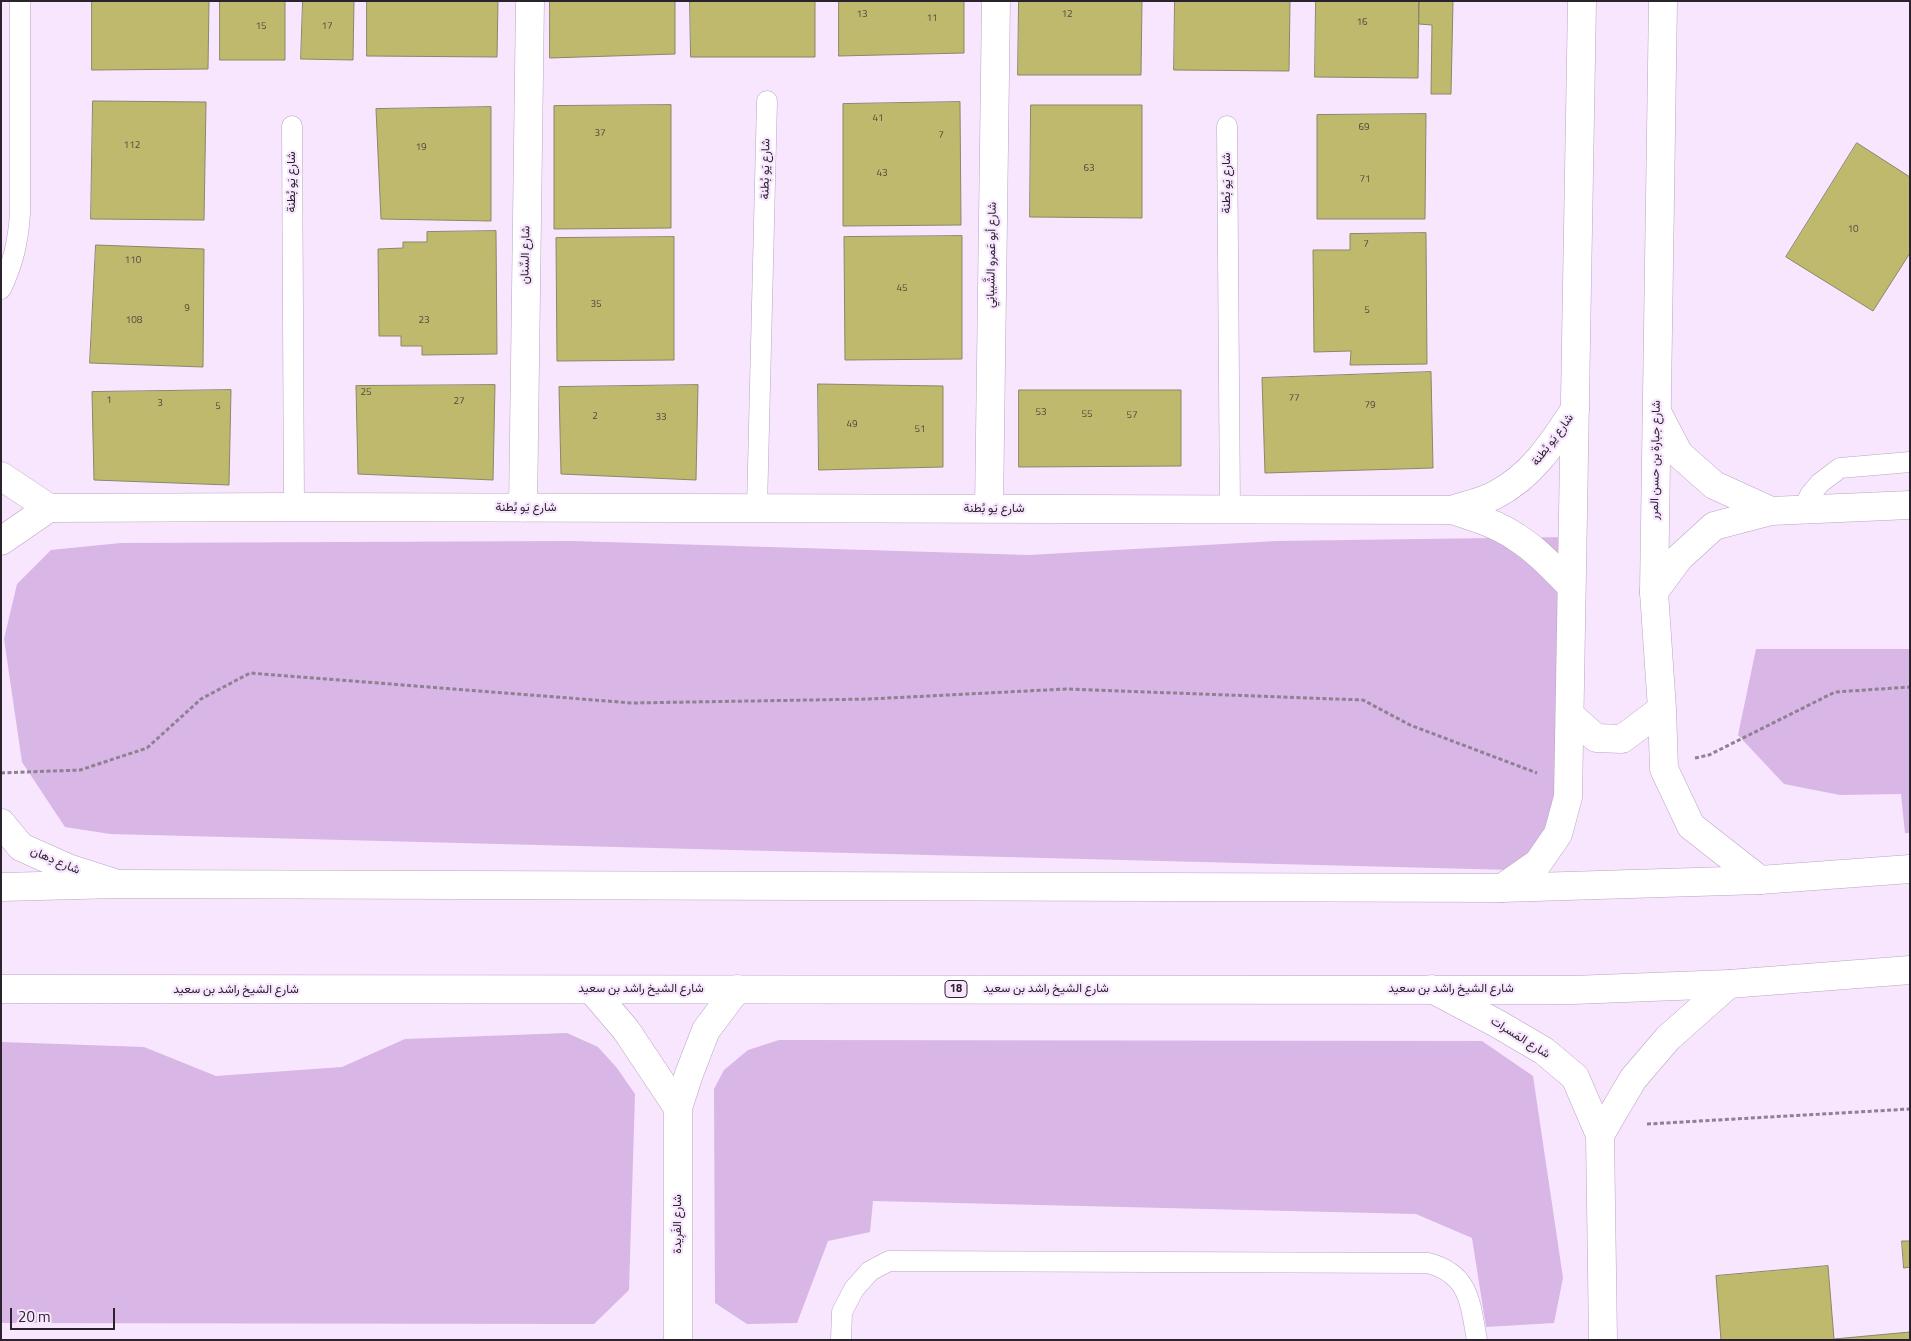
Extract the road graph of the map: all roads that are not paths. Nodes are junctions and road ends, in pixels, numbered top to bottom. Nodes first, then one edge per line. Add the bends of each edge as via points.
1 (20, 1) edge
2 (530, 1) edge
3 (996, 1) edge
4 (1582, 1) edge
5 (1663, 1) edge
6 (767, 101) dead end
7 (292, 126) dead end
8 (1227, 126) dead end
9 (1, 290) edge
10 (1575, 410) junction
11 (1657, 412) junction
12 (1910, 462) edge
13 (1, 476) edge
14 (1910, 505) edge
15 (294, 507) junction
16 (49, 508) junction
17 (523, 508) junction
18 (758, 508) junction
19 (988, 509) junction
20 (1230, 510) junction
21 (1452, 510) junction
22 (1803, 510) junction
23 (1771, 511) junction
24 (1, 541) edge
25 (1572, 586) junction
26 (1654, 592) junction
27 (1662, 709) junction
28 (1570, 715) junction
29 (1, 823) edge
30 (1910, 869) edge
31 (1760, 880) junction
32 (118, 884) junction
33 (1, 887) edge
34 (1502, 888) junction
35 (1910, 970) edge
36 (1729, 984) junction
37 (1, 989) edge
38 (737, 989) junction
39 (1432, 989) junction
40 (592, 990) junction
41 (678, 1108) junction
42 (1600, 1135) junction
43 (678, 1340) edge
44 (841, 1340) edge
45 (1477, 1340) edge
46 (1603, 1340) edge

1 - 9 lane via 20,214 18,243
2 - 17 street, شارع السِّنان
3 - 19 street, شارع أبو عَمرو الشَّيبانِي
4 - 10 street
5 - 11 street, شارع جبارة بن حسن المرر
6 - 18 lane, شارع يَو بُطنة
7 - 15 lane, شارع يَو بُطنة
8 - 20 lane, شارع يَو بُطنة
10 - 21 street, شارع يَو بُطنة via 1547,452 1522,479 1494,496
10 - 25 street
11 - 23 street via 1679,454 1714,485
11 - 26 street, شارع جبارة بن حسن المرر
12 - 22 lane via 1840,468 1820,484
13 - 16 street
14 - 22 street
15 - 16 street, شارع يَو بُطنة
15 - 17 street, شارع يَو بُطنة
16 - 24 street
17 - 18 street, شارع يَو بُطنة
18 - 19 street, شارع يَو بُطنة
19 - 20 street, شارع يَو بُطنة
20 - 21 street, شارع يَو بُطنة
21 - 25 street, شارع يَو بُطنة via 1486,521 1516,537
22 - 23 street
23 - 26 street via 1714,526 1679,558
25 - 28 street
26 - 27 street, شارع جبارة بن حسن المرر
27 - 28 street via 1622,739 1596,738
27 - 31 street, شارع جبارة بن حسن المرر via 1664,769 1691,826
28 - 34 street via 1568,797 1558,834 1538,863
29 - 32 street, شارع دِهان via 21,846 68,868
30 - 31 street
31 - 34 street
32 - 33 street
32 - 34 street
35 - 36 street, شارع الشيخ راشد بن سعيد / 18
36 - 39 street, شارع الشيخ راشد بن سعيد / 18 via 1573,990
36 - 42 street via 1668,1038 1633,1079
37 - 40 street, شارع الشيخ راشد بن سعيد / 18
38 - 39 street, شارع الشيخ راشد بن سعيد / 18
38 - 40 street, شارع الشيخ راشد بن سعيد / 18
38 - 41 street, شارع الفَرِيدة via 706,1030
39 - 42 street, شارع المَسرات via 1544,1051 1575,1077
40 - 41 street via 626,1030
41 - 43 street, شارع الفَرِيدة
42 - 46 street, شارع المَسرات
44 - 45 lane via 842,1312 854,1289 870,1271 889,1261 1428,1263 1454,1274 1465,1289

